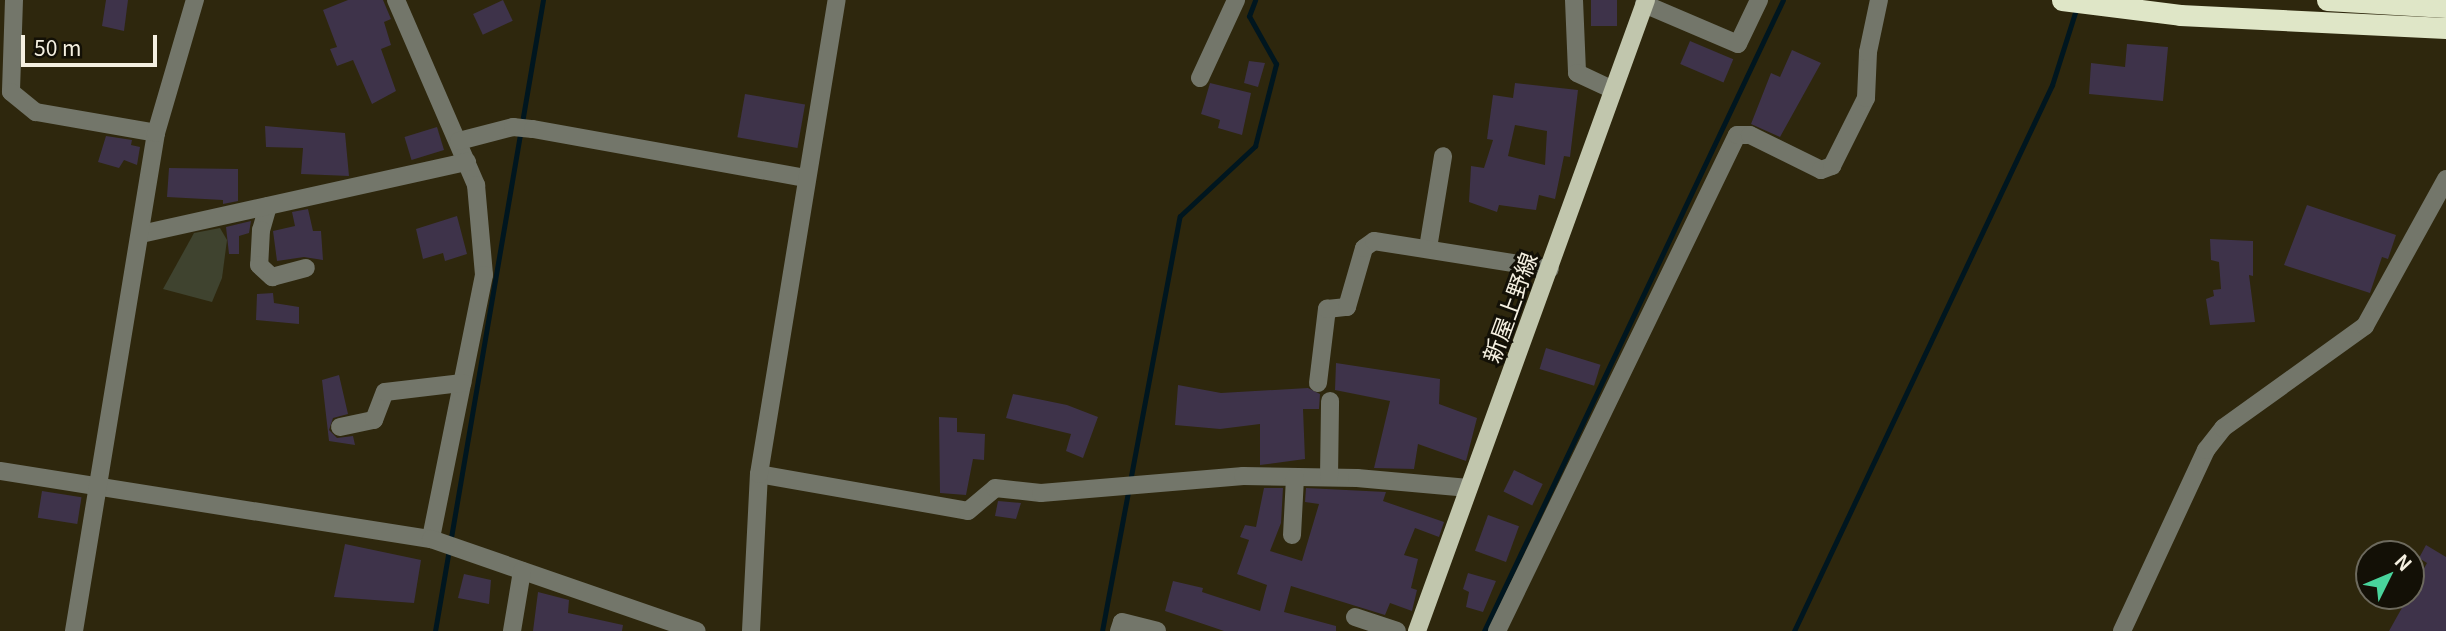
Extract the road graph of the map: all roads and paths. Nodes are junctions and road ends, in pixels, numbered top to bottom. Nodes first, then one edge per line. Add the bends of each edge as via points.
1 (14, 0) edge
2 (195, 0) edge
3 (396, 0) edge
4 (837, 0) edge
5 (1236, 0) edge
6 (1574, 0) edge
7 (1759, 0) edge
8 (1879, 0) edge
9 (2062, 0) edge
10 (2328, 0) edge
11 (1645, 2) edge
12 (2113, 5) edge
13 (2446, 7) edge
14 (2446, 27) edge
15 (1200, 78) dead end
16 (1612, 89) junction
17 (156, 133) junction
18 (458, 141) junction
19 (1443, 156) dead end
20 (467, 162) junction
21 (805, 178) junction
22 (2446, 179) edge
23 (268, 206) junction
24 (141, 234) junction
25 (1428, 248) junction
26 (306, 268) dead end
27 (1550, 269) junction
28 (462, 383) junction
29 (1318, 383) dead end
30 (1330, 401) dead end
31 (340, 428) dead end
32 (0, 471) edge
33 (759, 474) junction
34 (1295, 477) junction
35 (1329, 477) junction
36 (98, 488) junction
37 (1469, 488) junction
38 (1292, 535) dead end
39 (431, 540) junction
40 (522, 571) junction
41 (1355, 617) dead end
42 (74, 631) edge
43 (512, 631) edge
44 (696, 631) edge
45 (751, 631) edge
46 (1119, 631) edge
47 (1157, 631) edge
48 (1397, 631) edge
49 (1417, 631) edge
50 (1497, 631) edge
51 (2122, 631) edge

1 - 17 street via 11,92 36,112
2 - 17 street
3 - 18 street
4 - 21 street
5 - 15 street
6 - 16 street via 1577,73
7 - 11 street via 1738,44
8 - 50 street via 1868,52 1866,97 1832,166 1821,170 1750,135 1737,135
9 - 12 highway
10 - 13 highway
11 - 16 main road, 新屋上野線
12 - 14 highway
16 - 27 main road, 新屋上野線
17 - 24 street
18 - 20 street
18 - 21 street via 513,127 533,129
19 - 25 street
20 - 23 street
20 - 28 street via 476,185 484,275
21 - 33 street
22 - 51 street via 2365,326 2223,428 2206,450
23 - 24 street
23 - 26 street via 259,265 272,277
24 - 36 street
25 - 27 street
25 - 29 street via 1374,241 1364,248 1347,307 1327,309
27 - 37 main road, 新屋上野線
28 - 31 street via 385,392 374,420
28 - 39 street
30 - 35 street
32 - 36 street
33 - 34 street via 968,511 995,488 1041,493 1243,476
33 - 45 street
34 - 35 street
34 - 38 street
35 - 37 street
36 - 39 street
36 - 42 street
37 - 49 main road, 新屋上野線
39 - 40 street
40 - 43 street
40 - 44 street
41 - 48 street
46 - 47 street via 1122,622

